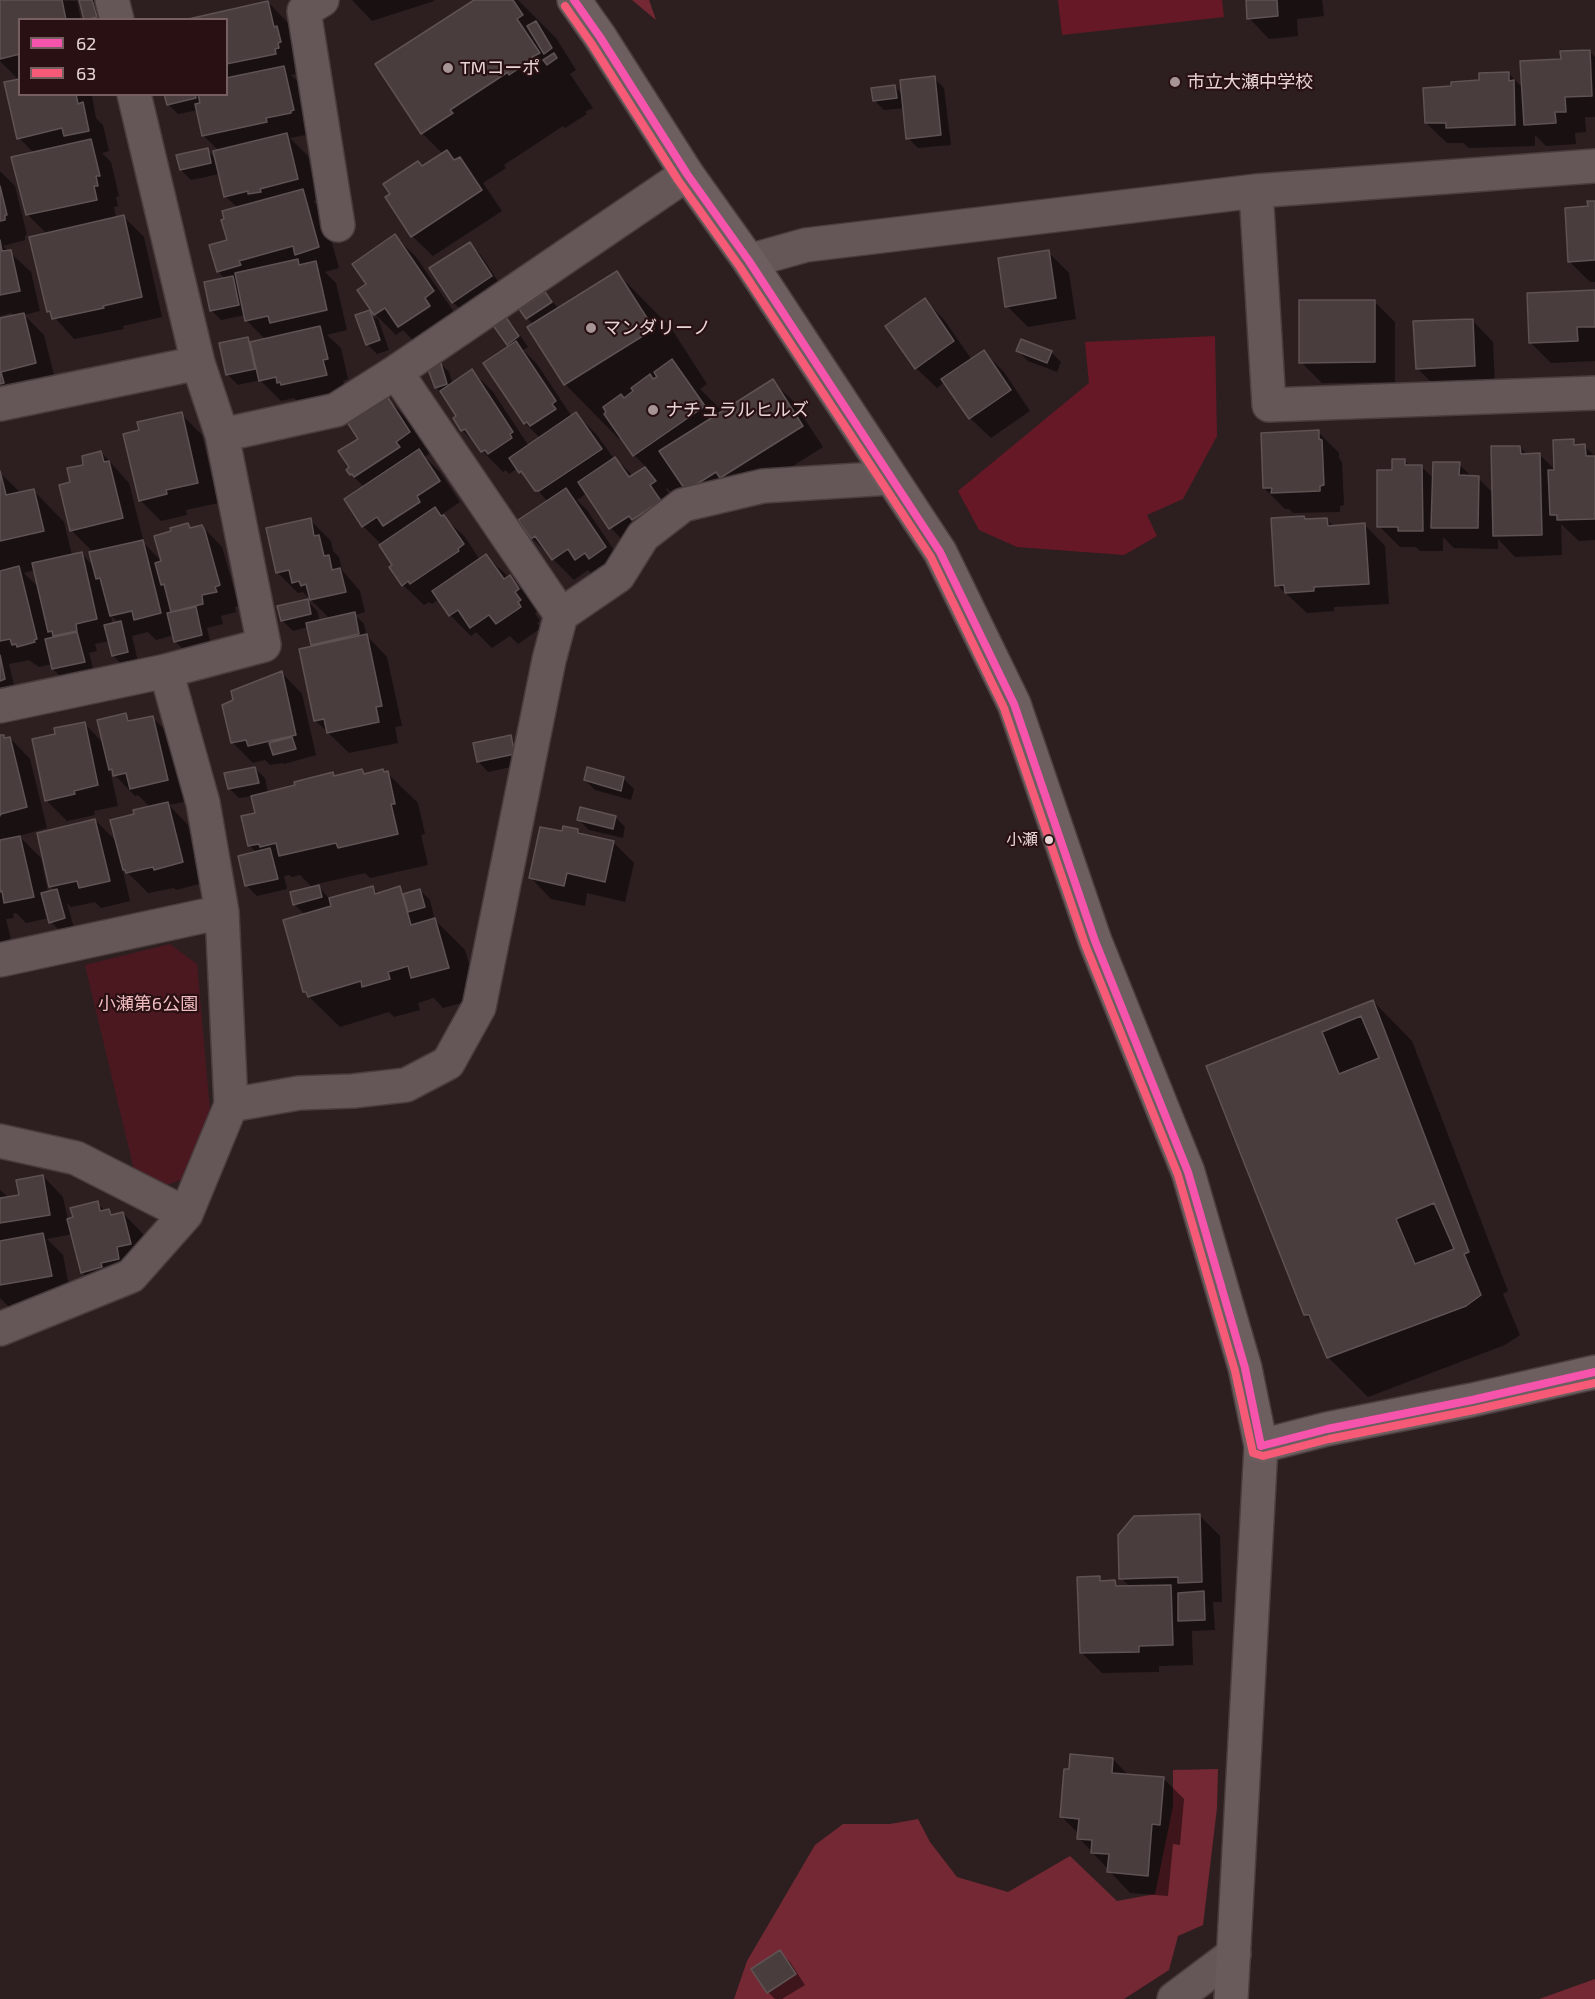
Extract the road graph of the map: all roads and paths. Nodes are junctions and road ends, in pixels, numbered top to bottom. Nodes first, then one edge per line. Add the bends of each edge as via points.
1 (112, 0) edge
2 (322, 0) edge
3 (574, 0) edge
4 (116, 18) edge
5 (134, 96) edge
6 (1595, 166) edge
7 (687, 174) junction
8 (1256, 191) junction
9 (338, 225) dead end
10 (749, 261) junction
11 (198, 363) junction
12 (396, 372) junction
13 (1595, 393) edge
14 (0, 404) edge
15 (222, 435) junction
16 (891, 478) junction
17 (561, 615) junction
18 (166, 671) junction
19 (0, 706) edge
20 (222, 912) junction
21 (0, 960) edge
22 (231, 1105) junction
23 (0, 1141) edge
24 (186, 1214) junction
25 (0, 1329) edge
26 (1595, 1372) edge
27 (1261, 1446) junction
28 (1234, 1954) junction
29 (1174, 1999) edge
30 (1231, 1999) edge

1 - 4 street
2 - 9 street via 304,11
3 - 7 highway
5 - 11 street
6 - 8 street
7 - 10 highway
7 - 12 street
8 - 10 street via 806,245
8 - 13 street via 1269,405
10 - 16 highway
11 - 14 street
11 - 15 street
12 - 15 street via 336,410
12 - 17 street
15 - 18 street via 264,645
16 - 17 street via 763,486 683,505 643,536 618,576
16 - 27 highway via 940,552 1014,704 1095,941 1188,1172 1245,1368
17 - 22 street via 479,1007 448,1063 406,1085 299,1093
18 - 19 street
18 - 20 street via 203,803
20 - 21 street
20 - 22 street
22 - 24 street
23 - 24 street via 76,1158
24 - 25 street via 131,1276
26 - 27 highway
27 - 28 street
28 - 29 street
28 - 30 street

